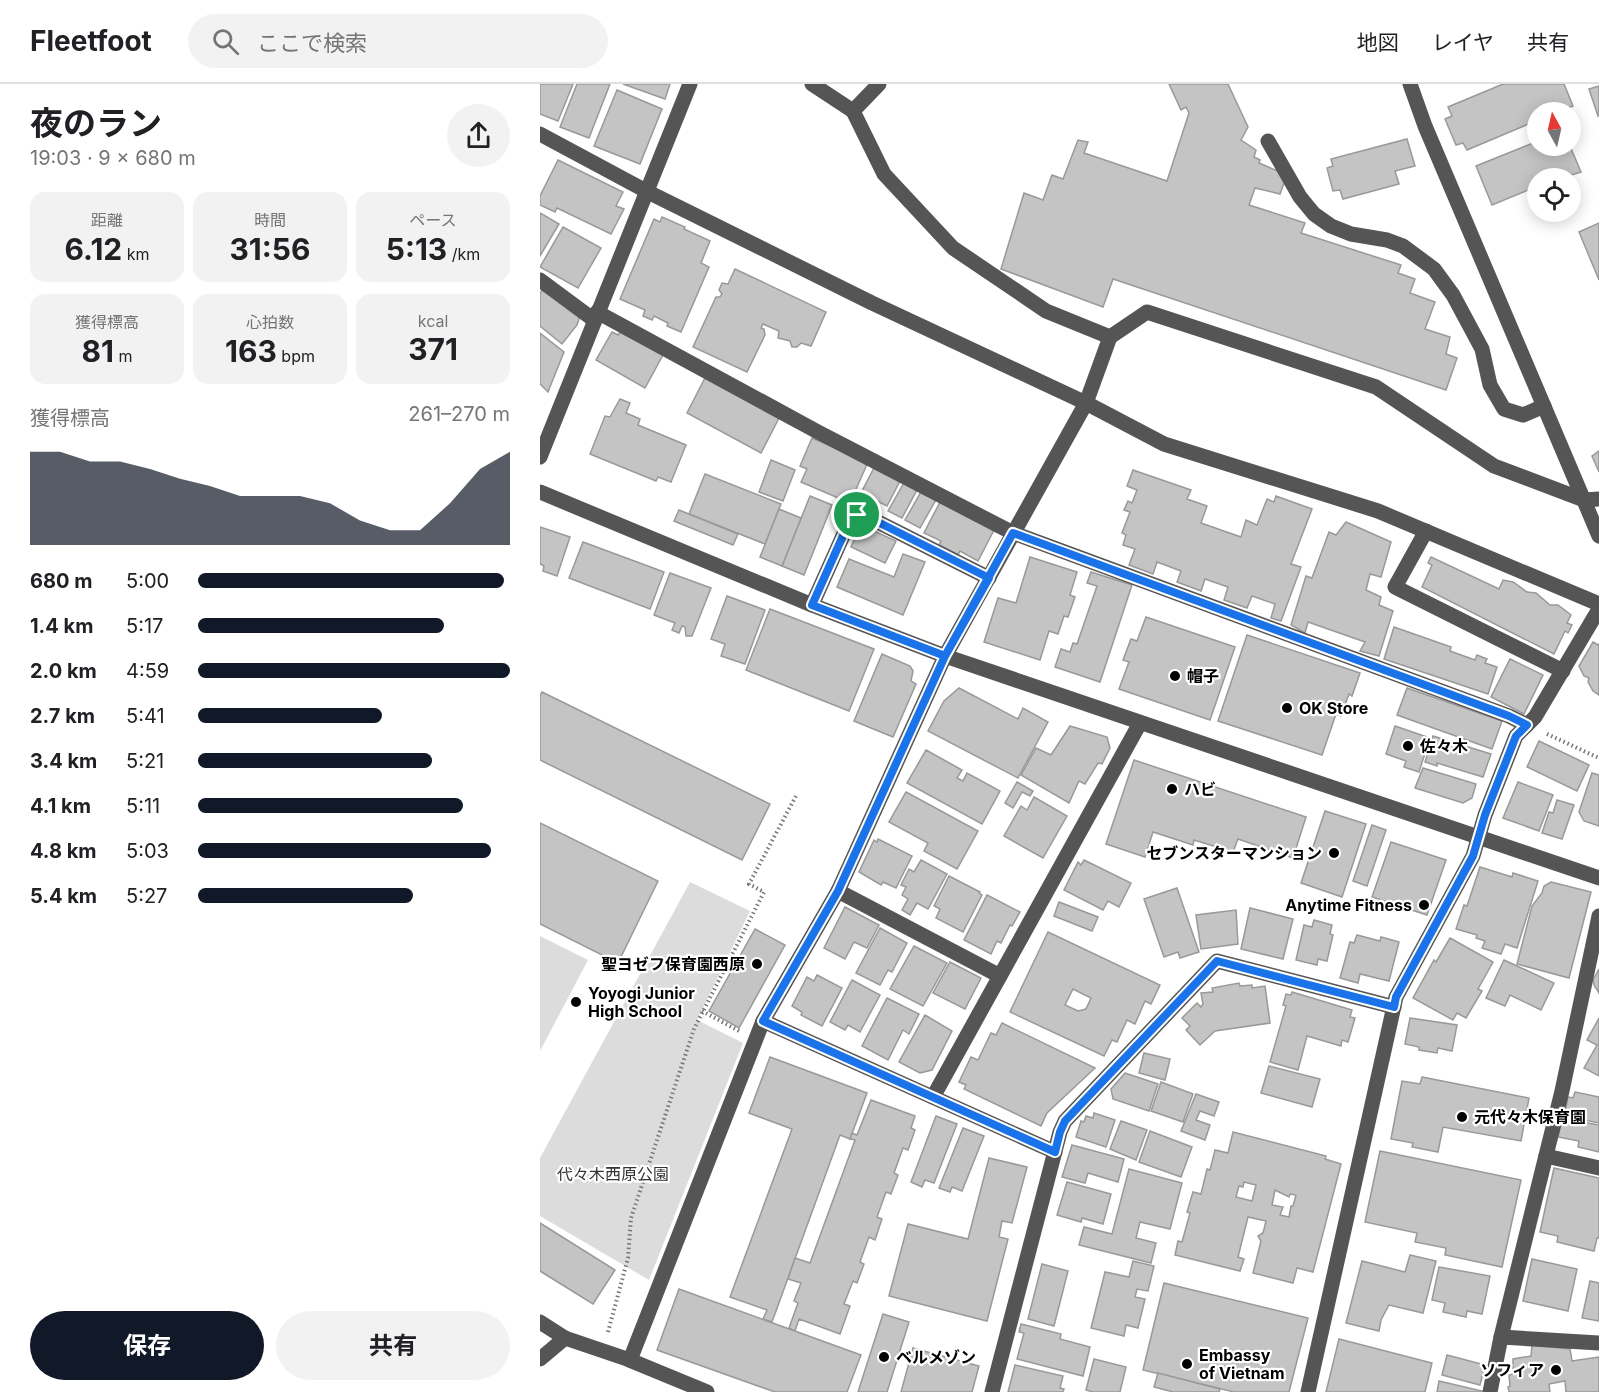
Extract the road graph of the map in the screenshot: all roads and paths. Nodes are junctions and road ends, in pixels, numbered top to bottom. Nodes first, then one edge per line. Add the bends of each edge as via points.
1 (690, 84) edge
2 (812, 84) edge
3 (879, 84) edge
4 (1410, 84) edge
5 (853, 111) junction
6 (540, 134) edge
7 (1268, 141) dead end
8 (648, 192) junction
9 (540, 280) edge
10 (596, 316) junction
11 (1110, 337) junction
12 (1086, 403) junction
13 (1544, 406) junction
14 (540, 456) edge
15 (540, 492) edge
16 (1592, 499) edge
17 (1426, 531) junction
18 (1013, 533) junction
19 (1599, 536) edge
20 (989, 578) junction
21 (1599, 604) edge
22 (812, 605) junction
23 (1599, 609) edge
24 (945, 656) junction
25 (1563, 671) junction
26 (1140, 723) junction
27 (1527, 725) junction
28 (1599, 758) edge
29 (796, 796) dead end
30 (1479, 837) junction
31 (1599, 878) edge
32 (838, 891) junction
33 (1599, 916) edge
34 (1000, 976) junction
35 (1394, 1007) junction
36 (702, 1011) junction
37 (763, 1021) junction
38 (756, 1040) junction
39 (933, 1098) junction
40 (1055, 1152) junction
41 (1546, 1156) junction
42 (1599, 1168) edge
43 (540, 1322) edge
44 (1501, 1337) junction
45 (565, 1338) junction
46 (1599, 1343) edge
47 (603, 1350) junction
48 (540, 1359) edge
49 (630, 1360) junction
50 (702, 1391) edge
51 (992, 1392) edge
52 (1308, 1392) edge
53 (1490, 1392) edge

1 - 8 street
2 - 5 street
3 - 5 street
4 - 13 street
5 - 11 street via 884,174 953,248 1046,311
6 - 8 street
7 - 13 street via 1300,198 1314,214 1351,234 1403,246 1434,269 1482,349 1490,385 1504,409 1522,415
8 - 10 street
8 - 12 street
9 - 10 street
10 - 14 street
10 - 18 street
11 - 12 street
11 - 16 street via 1147,312 1376,387 1494,466
12 - 17 street via 1164,444 1378,511
12 - 18 street
13 - 16 street
15 - 22 street
16 - 19 street
17 - 21 street
17 - 25 street via 1395,587
18 - 20 street
18 - 27 street
20 - 22 street via 864,515 857,515 851,518
20 - 24 street
22 - 24 street
23 - 25 street
24 - 26 street
24 - 32 street
25 - 27 street
26 - 30 street
26 - 34 street
27 - 28 path
27 - 30 street via 1516,736
29 - 36 path via 749,884 764,892
30 - 31 street
30 - 35 street via 1473,856
32 - 34 street
32 - 37 street
33 - 41 street
34 - 39 street
35 - 40 street via 1217,961 1065,1121
35 - 52 street
36 - 38 path
36 - 47 path via 631,1218 628,1258
37 - 38 street
37 - 39 street
38 - 49 street
39 - 40 street
40 - 51 street
41 - 42 street
41 - 44 street
43 - 45 street
44 - 46 street
44 - 53 street
45 - 47 street
45 - 48 street
47 - 49 street
49 - 50 street

